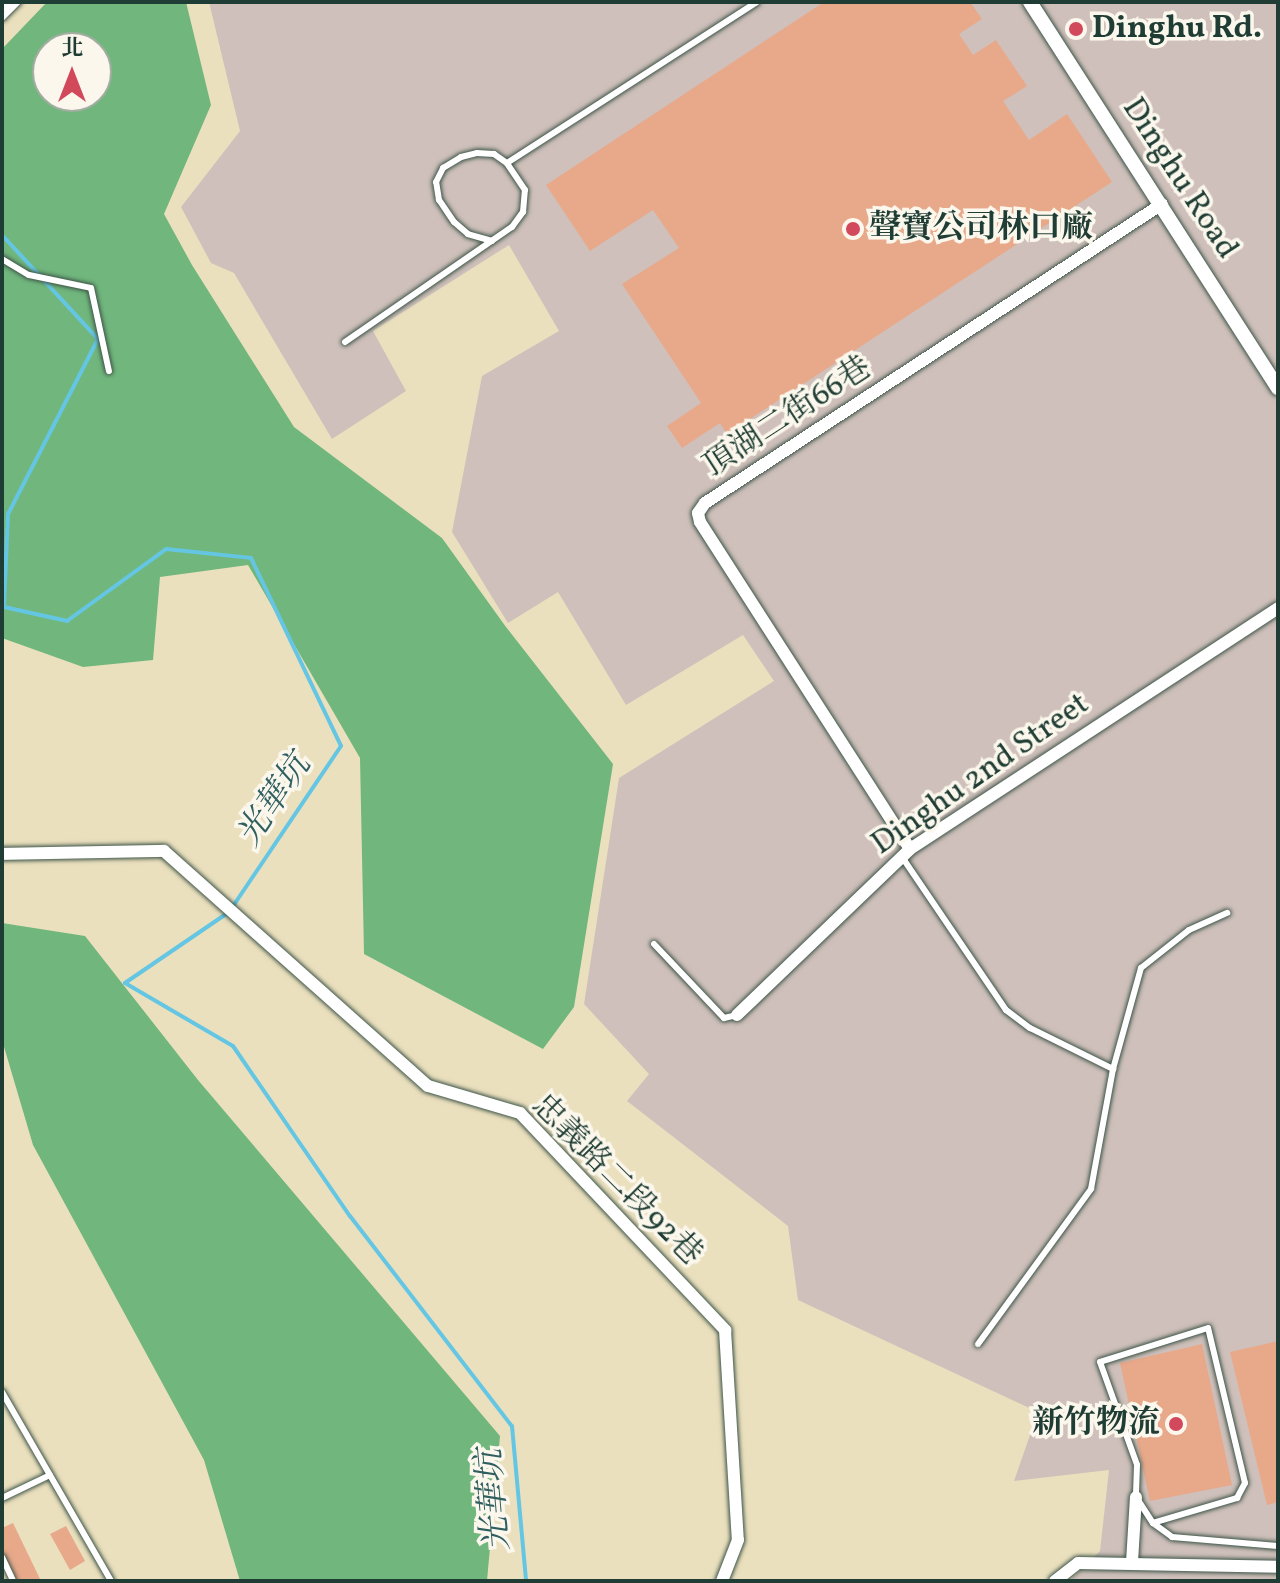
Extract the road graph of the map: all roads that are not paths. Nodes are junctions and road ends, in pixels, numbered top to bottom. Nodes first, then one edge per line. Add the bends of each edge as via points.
1 (18, 2) edge
2 (757, 2) edge
3 (1030, 2) edge
4 (2, 18) edge
5 (507, 163) junction
6 (1162, 204) junction
7 (492, 241) junction
8 (2, 259) edge
9 (345, 342) dead end
10 (109, 371) dead end
11 (1278, 388) edge
12 (1278, 608) edge
13 (906, 853) junction
14 (2, 854) edge
15 (1227, 913) dead end
16 (654, 944) dead end
17 (737, 1015) joint
18 (1113, 1069) junction
19 (978, 1344) dead end
20 (2, 1392) edge
21 (50, 1475) junction
22 (1136, 1497) junction
23 (2, 1498) edge
24 (1153, 1523) junction
25 (1278, 1546) edge
26 (2, 1557) edge
27 (1132, 1562) junction
28 (1278, 1567) edge
29 (13, 1581) edge
30 (111, 1581) edge
31 (722, 1581) edge
32 (1055, 1581) edge

1 - 4 lane
2 - 5 lane
3 - 6 street, Dinghu Road
5 - 7 lane via 525,190 523,212
5 - 7 lane via 494,154 461,157 443,168 436,182 439,200 454,222 468,234
6 - 11 street, Dinghu Road
6 - 13 street, 頂湖二街66巷 via 705,503 698,513
7 - 9 lane
8 - 10 lane via 29,275 91,288
12 - 13 street, Dinghu 2nd Street
13 - 17 street, Dinghu 2nd Street
13 - 18 lane via 1006,1010 1030,1028
14 - 31 street, 忠義路二段92巷 via 164,851 428,1086 520,1113 725,1330 738,1540
15 - 18 lane via 1189,930 1141,968
16 - 17 lane via 724,1018
18 - 19 lane via 1091,1189
20 - 21 lane
21 - 23 lane
21 - 30 lane
22 - 24 lane
22 - 24 lane via 1137,1465 1100,1362 1208,1328 1245,1483 1237,1498
22 - 27 street
24 - 25 lane via 1172,1537
26 - 29 lane
27 - 28 street
27 - 32 street via 1078,1563

